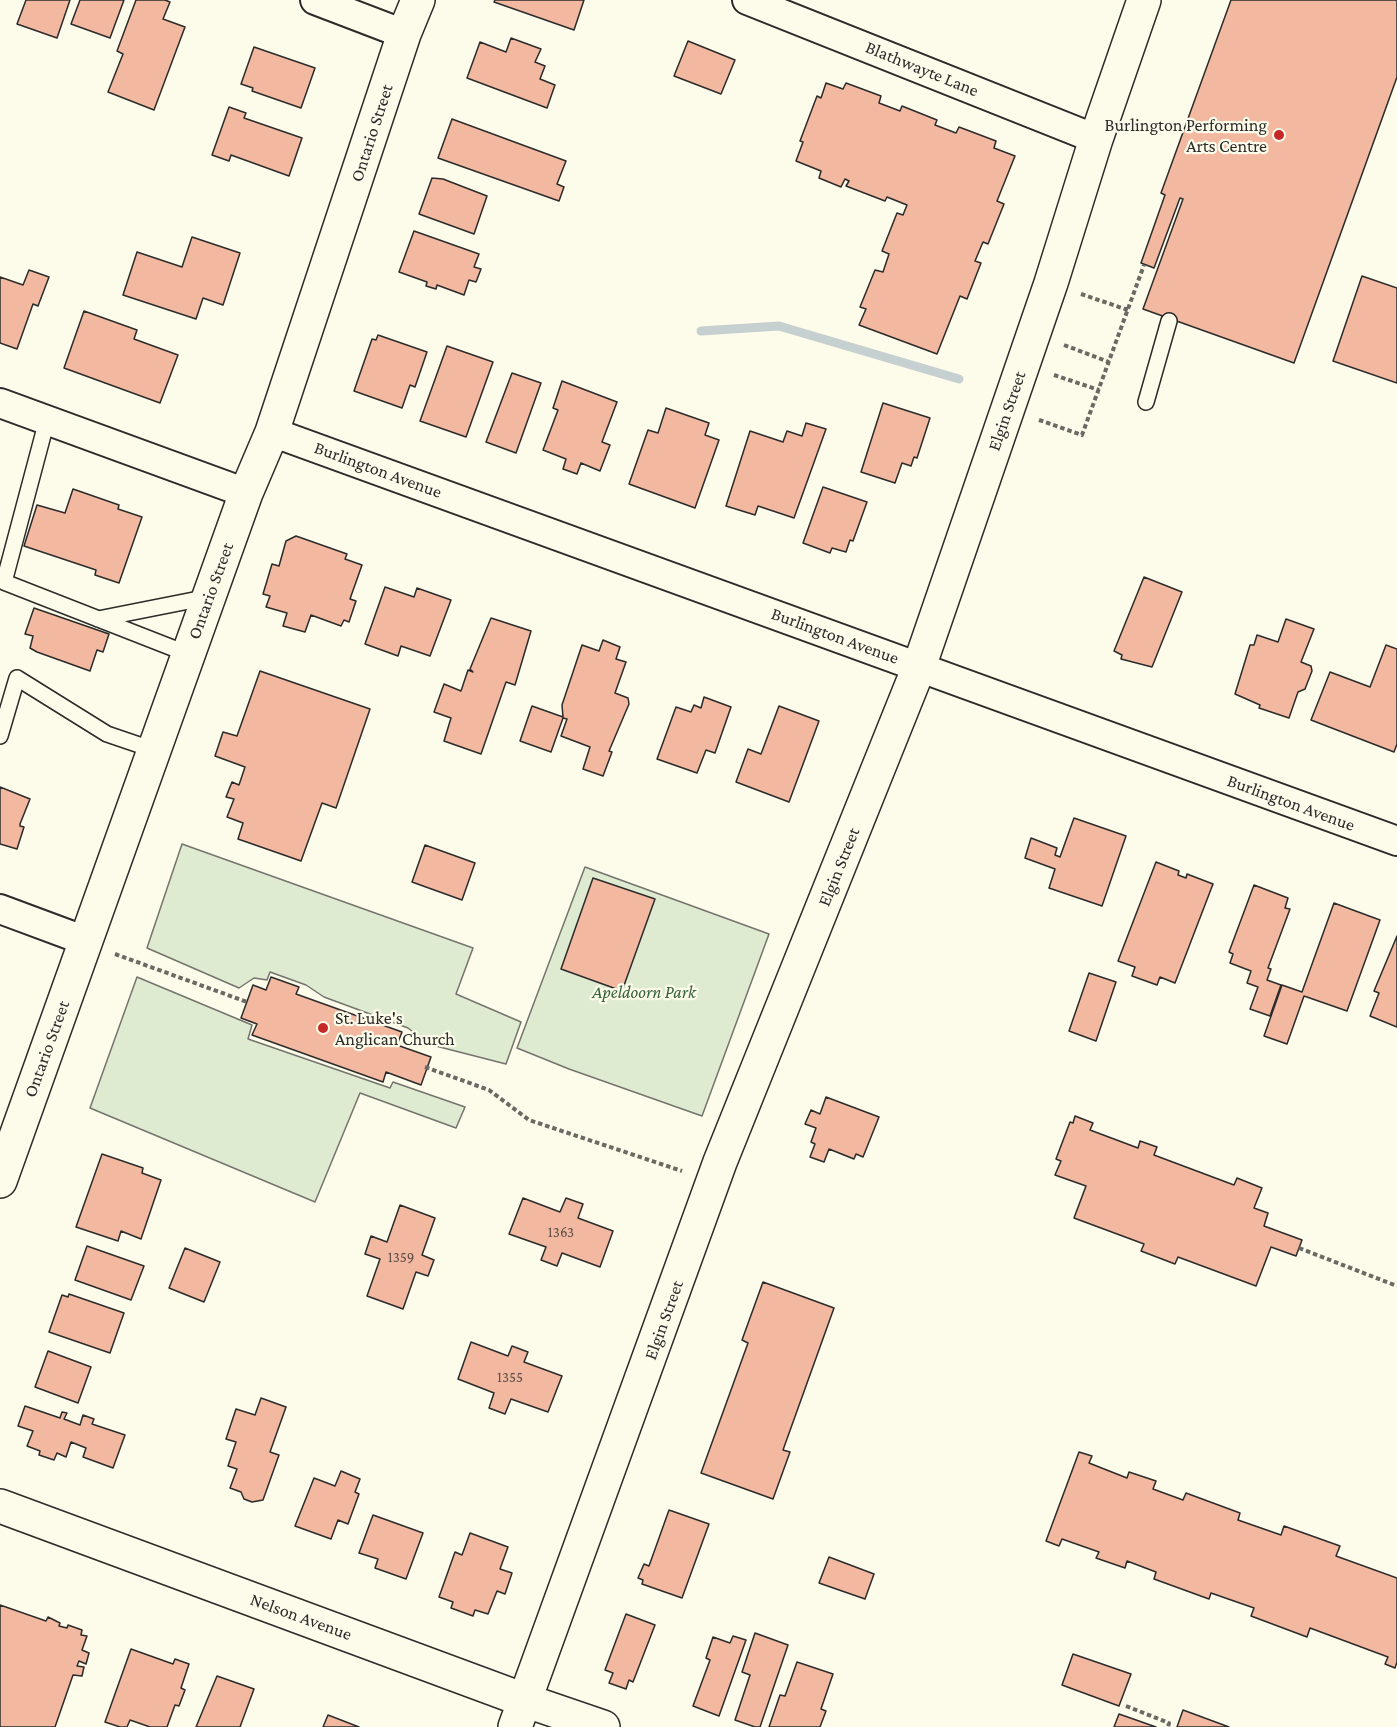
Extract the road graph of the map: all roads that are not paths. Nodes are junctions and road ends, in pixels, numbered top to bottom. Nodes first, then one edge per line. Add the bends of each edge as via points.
1 (315, 0) edge
2 (418, 0) edge
3 (747, 0) edge
4 (1144, 0) edge
5 (404, 34) junction
6 (1096, 139) junction
7 (1169, 321) dead end
8 (1146, 402) dead end
9 (0, 403) edge
10 (47, 420) junction
11 (272, 432) junction
12 (246, 493) junction
13 (209, 597) junction
14 (98, 620) junction
15 (188, 654) junction
16 (919, 667) junction
17 (0, 736) edge
18 (154, 750) junction
19 (1397, 842) edge
20 (0, 909) edge
21 (86, 941) junction
22 (0, 1181) edge
23 (0, 1506) edge
24 (520, 1714) edge
25 (603, 1727) edge

1 - 5 street
2 - 5 street, Ontario Street
3 - 6 street, Blathwayte Lane
4 - 6 street, Elgin Street
5 - 11 street, Ontario Street
6 - 16 street, Elgin Street via 1051,283
7 - 8 lane
9 - 10 street
10 - 12 street
10 - 14 lane via 4,582
11 - 12 street, Ontario Street
11 - 16 street, Burlington Avenue
12 - 13 street, Ontario Street
13 - 14 lane
13 - 15 street, Ontario Street
14 - 15 lane
15 - 18 street, Ontario Street
16 - 19 street, Burlington Avenue
16 - 24 street, Elgin Street via 725,1151
17 - 18 lane via 17,678 107,734
18 - 21 street, Ontario Street
20 - 21 street
21 - 22 street, Ontario Street
23 - 24 street, Nelson Avenue
24 - 25 street, Nelson Avenue

